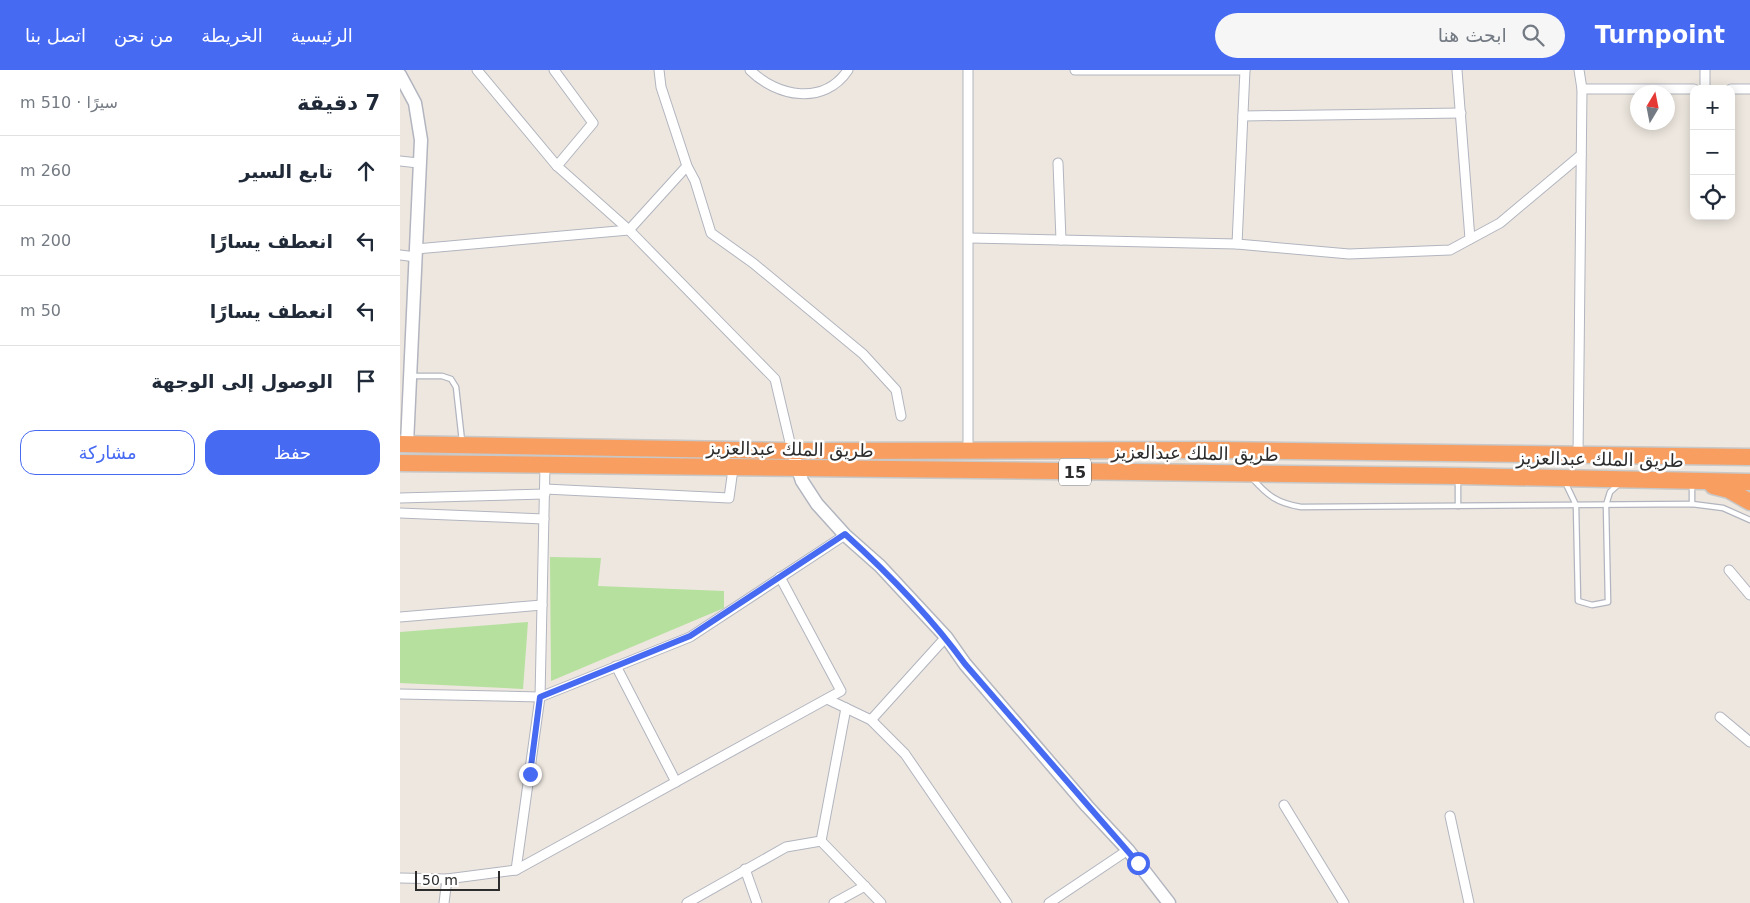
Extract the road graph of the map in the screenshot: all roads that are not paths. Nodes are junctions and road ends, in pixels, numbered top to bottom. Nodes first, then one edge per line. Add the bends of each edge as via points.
1 (477, 70) edge
2 (554, 70) edge
3 (659, 70) edge
4 (750, 70) edge
5 (848, 70) edge
6 (968, 70) edge
7 (1075, 70) edge
8 (1245, 70) edge
9 (1457, 70) edge
10 (1579, 70) edge
11 (1705, 70) edge
12 (400, 76) edge
13 (1705, 85) edge
14 (1582, 88) junction
15 (1690, 89) edge
16 (1735, 89) edge
17 (1750, 89) edge
18 (1460, 113) junction
19 (1243, 116) junction
20 (1581, 155) junction
21 (400, 161) edge
22 (1058, 163) dead end
23 (418, 164) junction
24 (557, 166) junction
25 (687, 166) junction
26 (630, 230) junction
27 (969, 238) junction
28 (1470, 239) junction
29 (1061, 240) junction
30 (1237, 244) junction
31 (416, 253) junction
32 (400, 255) edge
33 (410, 376) junction
34 (901, 416) dead end
35 (404, 444) edge
36 (462, 445) junction
37 (1750, 448) edge
38 (792, 451) junction
39 (968, 451) junction
40 (1578, 455) junction
41 (1688, 455) junction
42 (1750, 457) edge
43 (400, 464) edge
44 (545, 466) junction
45 (732, 469) junction
46 (798, 470) junction
47 (1247, 473) junction
48 (1458, 476) junction
49 (1563, 478) junction
50 (1624, 480) junction
51 (1692, 481) junction
52 (1750, 482) edge
53 (545, 492) junction
54 (400, 498) edge
55 (1750, 502) edge
56 (1692, 504) junction
57 (1576, 505) junction
58 (1606, 505) junction
59 (1458, 506) junction
60 (400, 513) edge
61 (544, 519) junction
62 (1750, 520) edge
63 (845, 534) junction
64 (1729, 570) dead end
65 (780, 577) junction
66 (1750, 595) edge
67 (542, 605) junction
68 (400, 617) edge
69 (946, 637) junction
70 (616, 666) junction
71 (400, 694) edge
72 (540, 697) junction
73 (828, 699) junction
74 (846, 708) junction
75 (1720, 717) dead end
76 (871, 720) junction
77 (1748, 737) edge
78 (676, 782) junction
79 (1284, 805) dead end
80 (1450, 816) dead end
81 (821, 841) junction
82 (1128, 850) junction
83 (745, 869) junction
84 (516, 870) junction
85 (400, 878) edge
86 (447, 879) junction
87 (865, 886) junction
88 (444, 903) edge
89 (688, 903) edge
90 (757, 903) edge
91 (834, 903) edge
92 (881, 903) edge
93 (1007, 903) edge
94 (1049, 903) edge
95 (1169, 903) edge
96 (1344, 903) edge
97 (1469, 903) edge

1 - 24 street
2 - 24 street via 593,123
3 - 25 street via 661,87
4 - 5 street via 783,92 813,94 837,83
6 - 27 street
7 - 8 street
8 - 19 street
9 - 18 street
10 - 14 street
11 - 13 street
12 - 23 street via 415,103 421,140
14 - 15 street
14 - 20 street
16 - 17 street
18 - 19 street
18 - 28 street
19 - 30 street
20 - 28 street via 1500,223
20 - 40 street
21 - 23 street
22 - 29 street
23 - 31 street
24 - 26 street
25 - 26 street
25 - 34 street via 696,181 711,233 761,269 863,354 896,390
26 - 31 street
26 - 38 street via 775,379
27 - 29 street
27 - 39 street
28 - 30 street via 1450,250 1349,254
29 - 30 street
31 - 32 street
31 - 33 street
33 - 35 street
33 - 36 lane via 442,376 451,380 456,387
35 - 36 highway, طريق الملك عبدالعزيز / 15
36 - 38 highway, طريق الملك عبدالعزيز / 15
37 - 41 highway
38 - 39 highway, طريق الملك عبدالعزيز / 15
38 - 46 street
39 - 40 highway, طريق الملك عبدالعزيز / 15 via 1218,450
40 - 41 highway, طريق الملك عبدالعزيز / 15
41 - 42 highway, طريق الملك عبدالعزيز / 15
43 - 44 highway, طريق الملك عبدالعزيز / 15
44 - 45 highway, طريق الملك عبدالعزيز / 15
44 - 53 street
45 - 46 highway, طريق الملك عبدالعزيز / 15
45 - 53 street via 729,498
46 - 47 highway, طريق الملك عبدالعزيز / 15
46 - 63 street via 817,504
47 - 48 highway, طريق الملك عبدالعزيز / 15
47 - 59 lane via 1263,491 1282,504 1301,507
48 - 49 highway, طريق الملك عبدالعزيز / 15
48 - 59 lane
49 - 50 highway, طريق الملك عبدالعزيز / 15
49 - 57 lane
50 - 51 highway, طريق الملك عبدالعزيز / 15
50 - 58 lane via 1610,492
51 - 52 highway, طريق الملك عبدالعزيز / 15
51 - 55 highway via 1730,490
51 - 56 lane
53 - 54 street
53 - 61 street
56 - 58 lane
56 - 62 lane via 1723,508
57 - 58 lane
57 - 58 lane via 1578,601 1592,605 1608,602
57 - 59 lane
60 - 61 street
61 - 67 street
63 - 65 street
63 - 69 street via 880,566
64 - 66 street
65 - 70 street via 690,636
65 - 73 street via 841,691
67 - 68 street
67 - 72 street
69 - 76 street
69 - 82 street via 965,664
70 - 72 street
70 - 78 street
71 - 72 street
72 - 84 street
73 - 74 street
73 - 78 street
74 - 76 street
74 - 81 street
75 - 77 street
76 - 93 street via 905,754
78 - 84 street
79 - 96 street
80 - 97 street
81 - 83 street via 786,847
81 - 87 street
82 - 94 street
82 - 95 street
83 - 89 street
83 - 90 street
84 - 86 street
85 - 86 street
86 - 88 street
87 - 91 street
87 - 92 street

